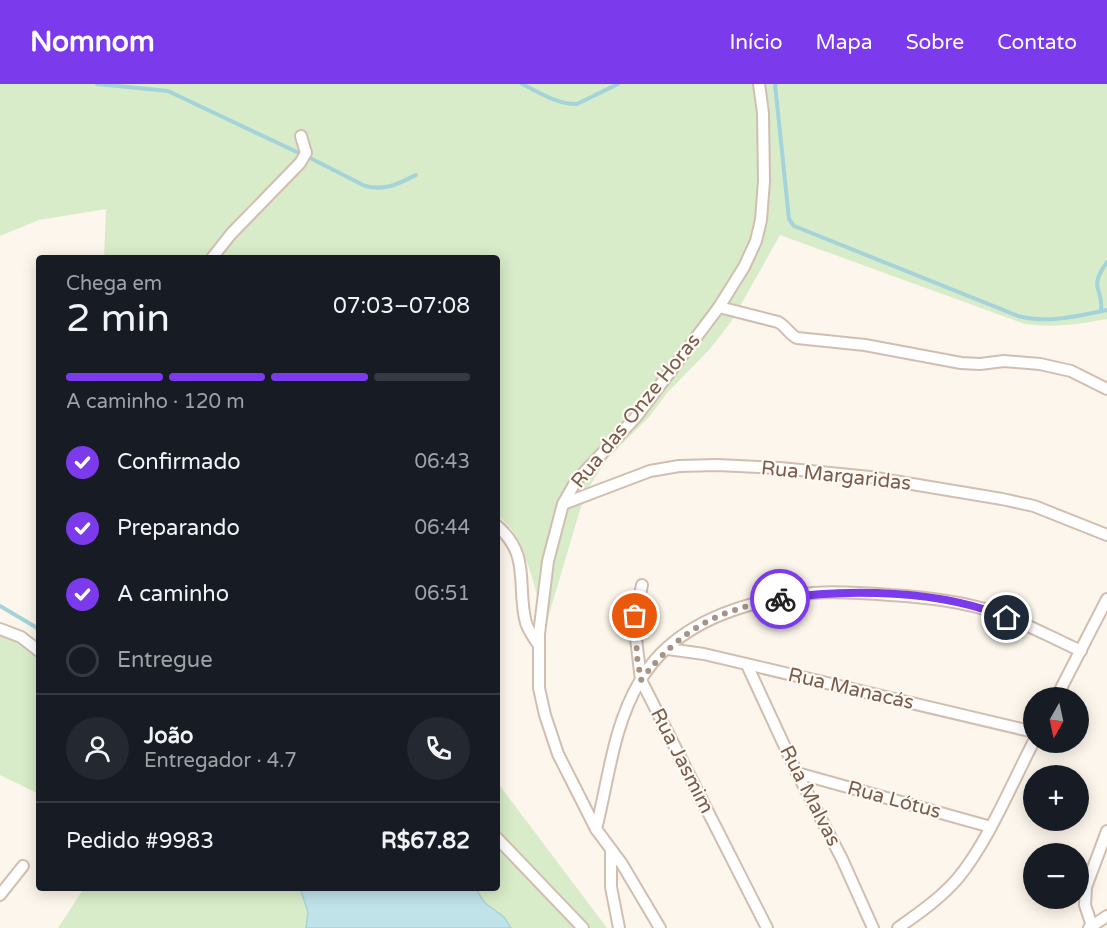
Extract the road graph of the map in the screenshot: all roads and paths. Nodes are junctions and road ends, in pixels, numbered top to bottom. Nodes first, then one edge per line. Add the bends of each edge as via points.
1 (759, 84) edge
2 (301, 136) dead end
3 (214, 255) edge
4 (719, 307) junction
5 (1107, 389) edge
6 (563, 504) junction
7 (500, 528) edge
8 (1107, 535) edge
9 (642, 585) dead end
10 (1107, 599) edge
11 (0, 629) edge
12 (538, 644) junction
13 (36, 649) edge
14 (668, 649) junction
15 (1081, 651) junction
16 (747, 665) junction
17 (641, 680) junction
18 (1062, 687) edge
19 (1023, 729) edge
20 (1028, 753) edge
21 (797, 773) junction
22 (991, 827) junction
23 (596, 829) junction
24 (1107, 831) edge
25 (500, 841) edge
26 (611, 850) junction
27 (23, 866) dead end
28 (0, 895) edge
29 (1107, 916) edge
30 (1090, 927) edge
31 (583, 928) edge
32 (620, 928) edge
33 (660, 928) edge
34 (767, 928) edge
35 (873, 928) edge
36 (898, 928) edge

1 - 4 street, Rua das Onze Horas via 763,113 761,220 744,267
2 - 3 street via 306,153 300,163
4 - 5 street via 778,322 792,335 804,339 865,345 962,363 1040,364 1071,371
4 - 6 street, Rua das Onze Horas via 636,417 576,481
6 - 8 street, Rua Margaridas via 660,469 717,465 780,468 870,477 1002,499 1034,506
6 - 12 street, Rua das Onze Horas via 548,561
7 - 12 street via 517,553 526,621
9 - 17 street, Rua Jasmim via 634,622
10 - 15 street
11 - 13 street via 21,637
12 - 23 street, Rua das Onze Horas via 539,688 545,715 558,754
14 - 15 street via 704,623 748,605 813,593 853,592 920,597 976,607
14 - 16 street, Rua Manacás
14 - 17 street
15 - 18 street
16 - 19 street, Rua Manacás
16 - 21 street, Rua Malvas
17 - 23 street via 614,745
17 - 34 street, Rua Jasmim
20 - 22 street
21 - 22 street, Rua Lótus
21 - 35 street, Rua Malvas
22 - 36 street via 960,876
23 - 26 street, Rua das Onze Horas
24 - 30 street via 1086,887
25 - 31 street
26 - 32 street via 611,887
26 - 33 street, Rua das Onze Horas
27 - 28 street
29 - 30 street

